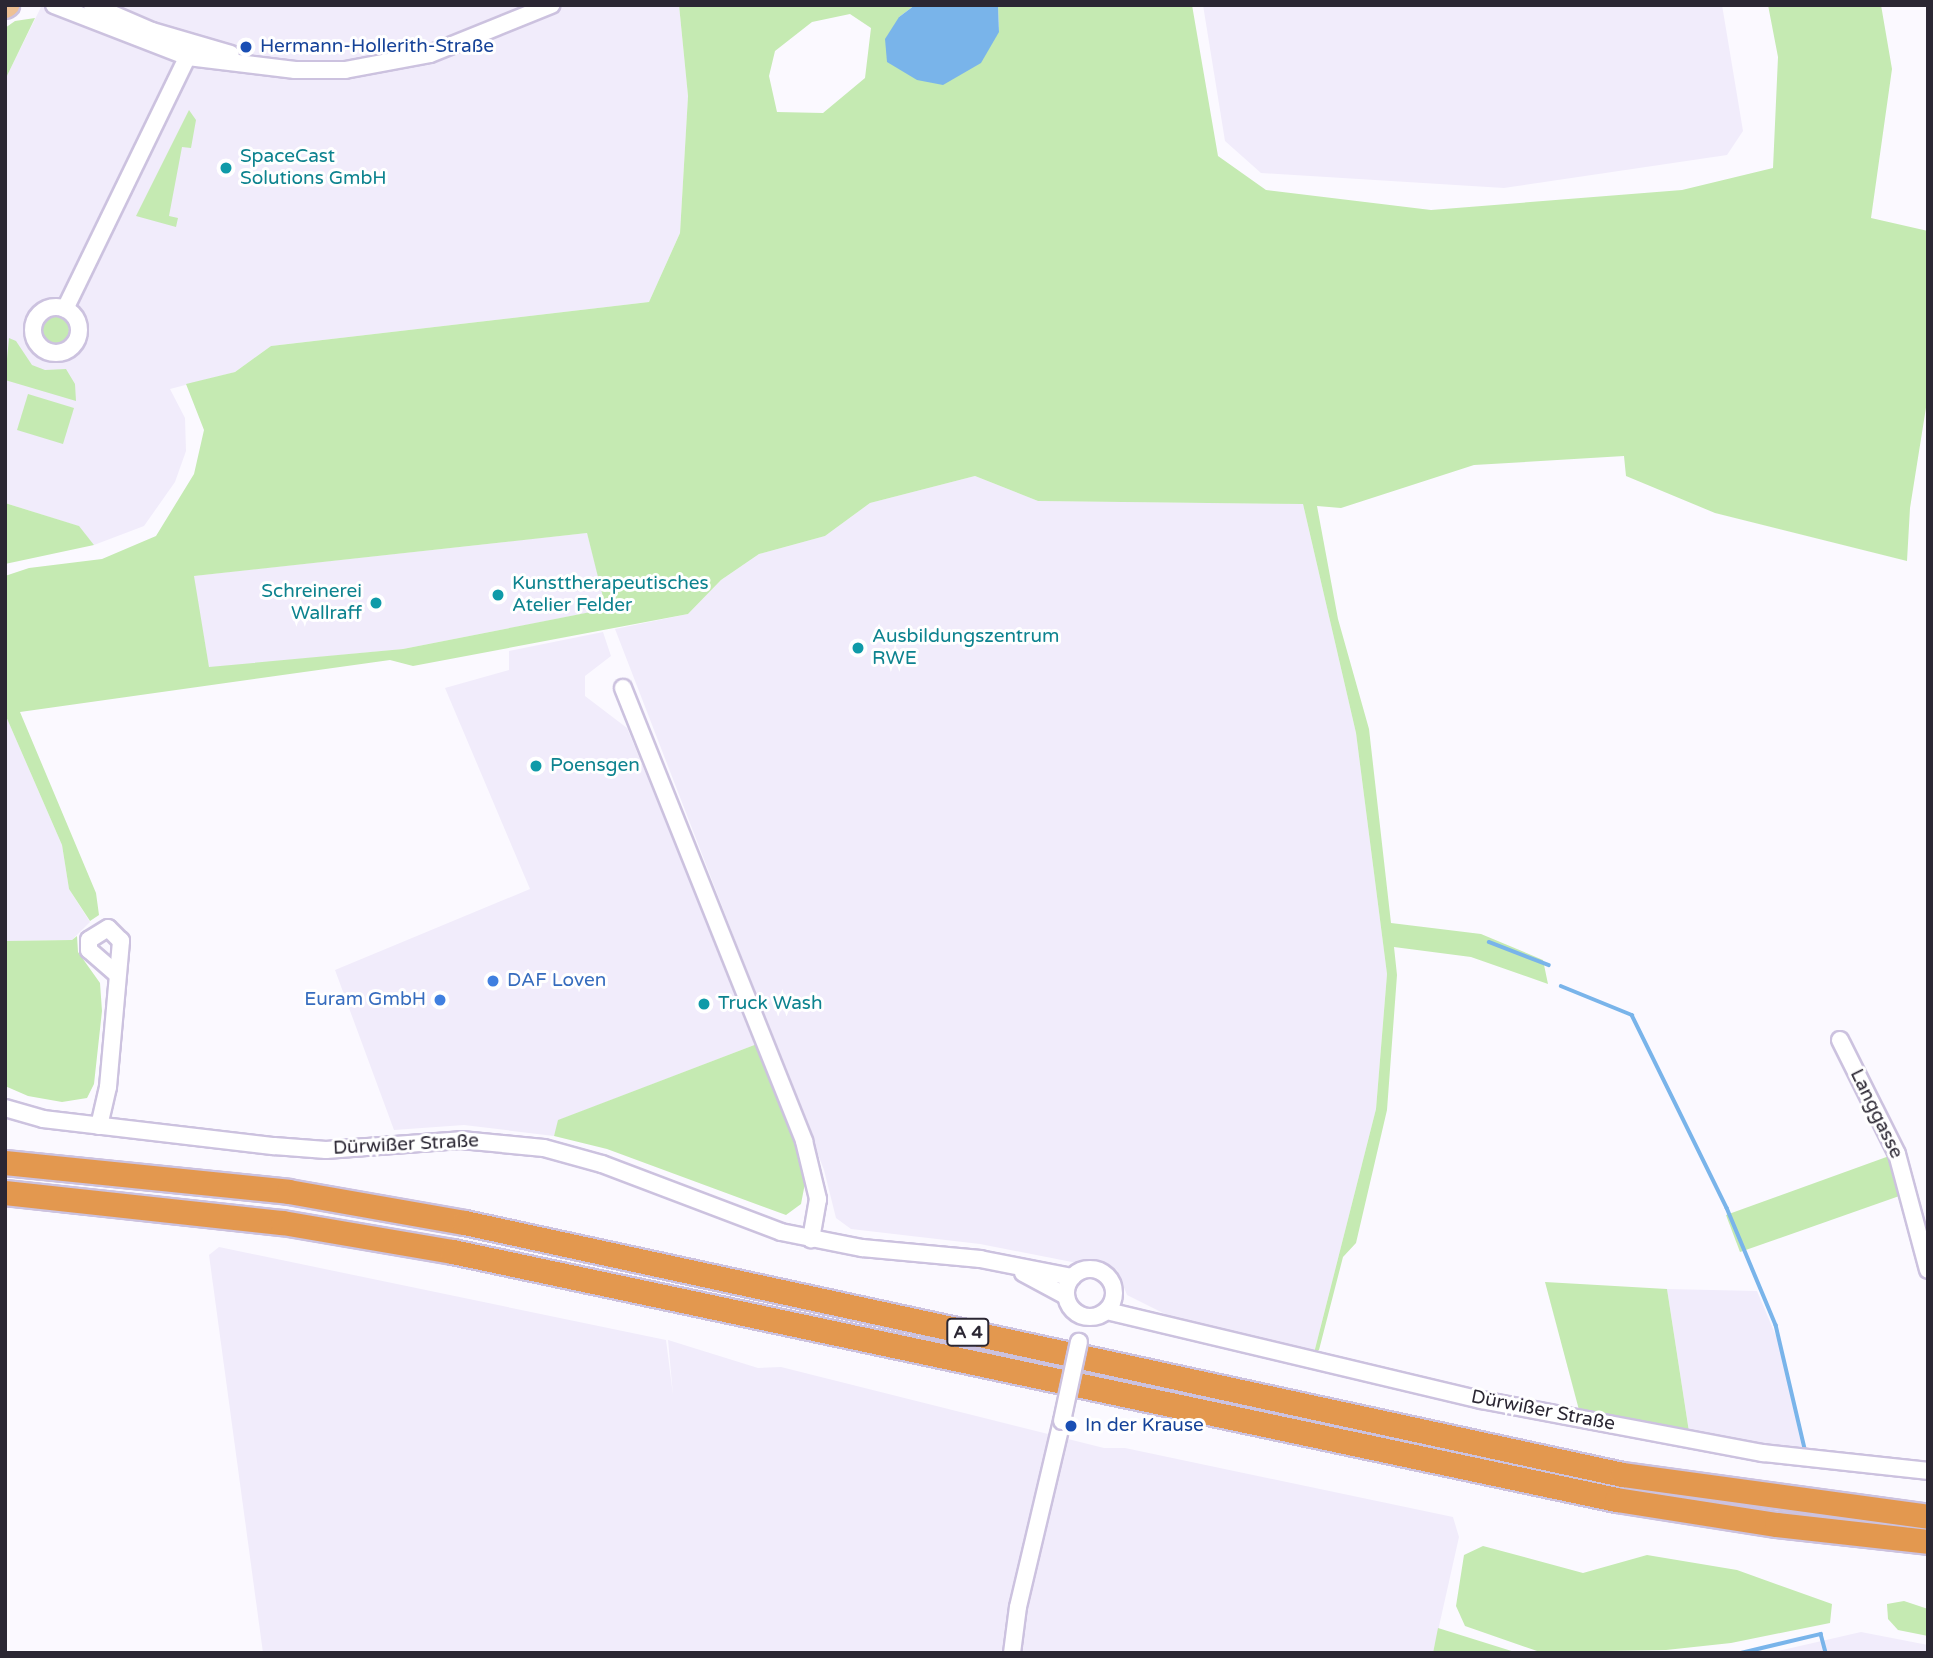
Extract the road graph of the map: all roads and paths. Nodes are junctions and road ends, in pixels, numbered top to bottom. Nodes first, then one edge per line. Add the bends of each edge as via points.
1 (54, 5) edge
2 (92, 5) edge
3 (528, 5) edge
4 (551, 5) edge
5 (191, 51) junction
6 (65, 309) dead end
7 (623, 688) dead end
8 (115, 973) dead end
9 (1840, 1040) dead end
10 (5, 1108) edge
11 (99, 1126) junction
12 (5, 1163) edge
13 (5, 1193) edge
14 (811, 1239) junction
15 (1002, 1264) junction
16 (1928, 1270) edge
17 (1072, 1277) junction
18 (1066, 1296) junction
19 (1093, 1314) junction
20 (1928, 1471) edge
21 (1928, 1517) edge
22 (1928, 1542) edge
23 (1012, 1653) edge

1 - 5 street
2 - 5 street
3 - 5 street via 429,44 344,60 270,60
4 - 5 street via 430,54 345,70 295,70
5 - 6 street
7 - 14 street via 804,1141 818,1199
8 - 11 street via 108,1087
9 - 16 street, Langgasse via 1897,1154
10 - 11 street, Dürwißer Straße via 43,1119
11 - 14 street, Dürwißer Straße via 326,1150 461,1140 544,1148 602,1164
12 - 21 highway, A 4 via 289,1192 466,1223 1623,1475
13 - 22 highway, A 4 via 283,1223 453,1252 1617,1500
14 - 15 street, Dürwißer Straße
15 - 17 street, Dürwißer Straße
15 - 18 street, Dürwißer Straße
17 - 18 street
17 - 19 street via 1080,1270 1100,1270 1114,1286
18 - 19 street
19 - 20 street, Dürwißer Straße via 1162,1324 1482,1400 1763,1453
19 - 23 street, bridge via 1079,1342 1018,1607

